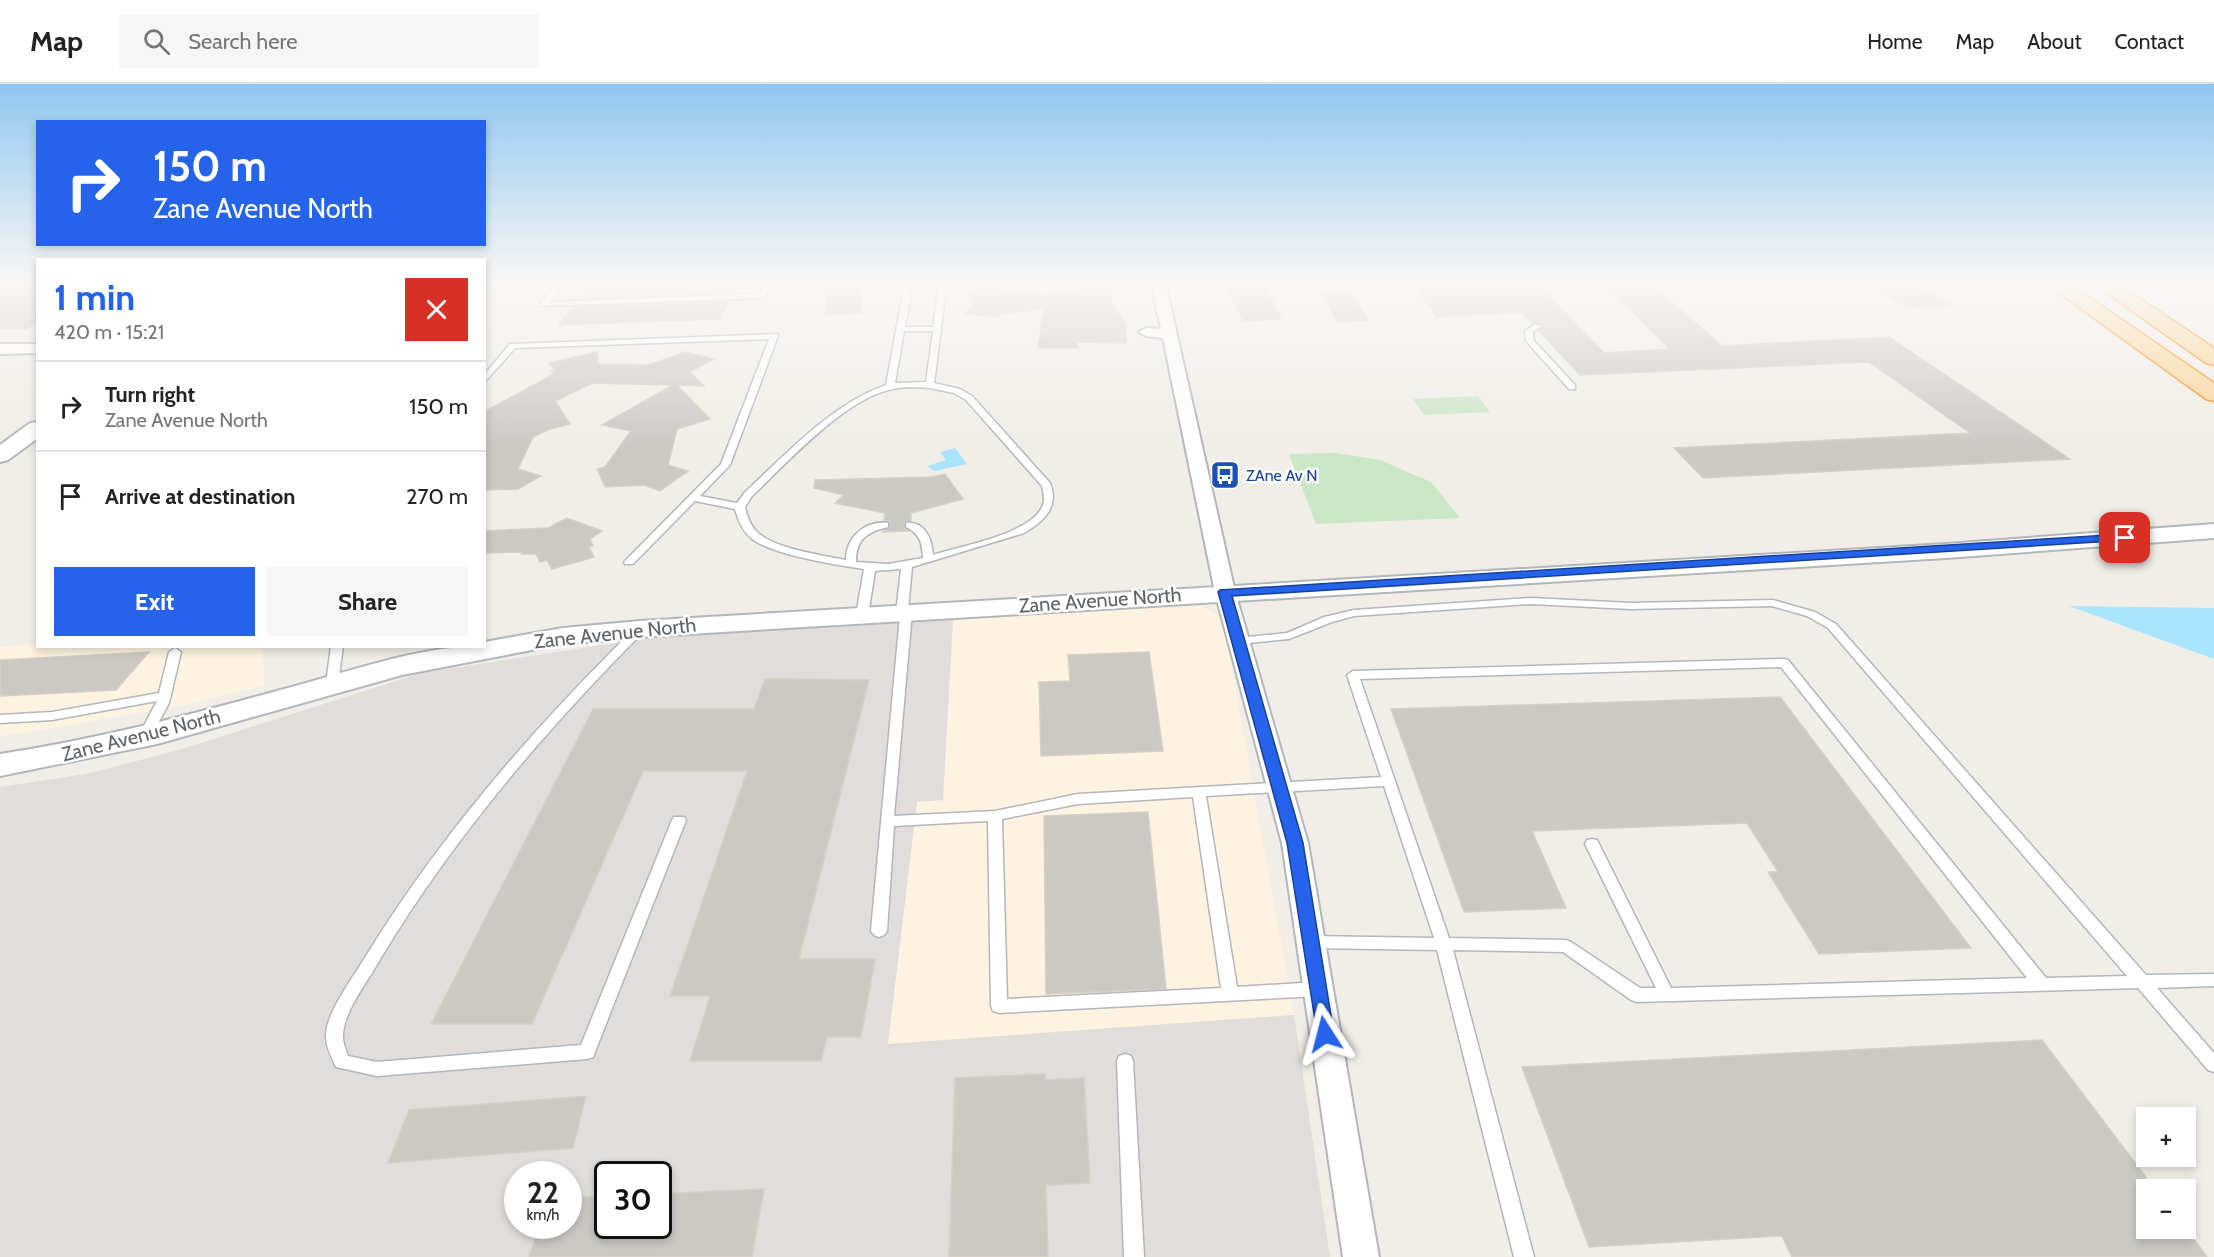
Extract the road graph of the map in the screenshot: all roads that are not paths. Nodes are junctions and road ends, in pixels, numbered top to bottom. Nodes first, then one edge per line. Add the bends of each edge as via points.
1 (755, 337) edge
2 (774, 337) edge
3 (899, 337) edge
4 (937, 337) edge
5 (1170, 337) edge
6 (1530, 337) edge
7 (2132, 337) edge
8 (2182, 337) edge
9 (36, 348) edge
10 (0, 349) edge
11 (2214, 358) edge
12 (486, 379) edge
13 (930, 385) junction
14 (890, 387) junction
15 (1572, 387) dead end
16 (2214, 394) edge
17 (36, 415) edge
18 (36, 429) edge
19 (0, 439) edge
20 (0, 455) edge
21 (694, 498) junction
22 (740, 507) junction
23 (884, 525) dead end
24 (910, 525) dead end
25 (2214, 531) edge
26 (927, 559) junction
27 (629, 562) dead end
28 (852, 562) junction
29 (907, 565) junction
30 (870, 567) junction
31 (1225, 592) junction
32 (904, 613) junction
33 (862, 615) junction
34 (640, 628) junction
35 (1238, 641) junction
36 (337, 648) edge
37 (175, 652) dead end
38 (332, 684) junction
39 (165, 696) junction
40 (0, 719) edge
41 (144, 737) junction
42 (0, 765) edge
43 (1389, 782) junction
44 (1278, 787) junction
45 (1198, 792) junction
46 (995, 816) junction
47 (679, 820) dead end
48 (887, 821) junction
49 (1592, 844) dead end
50 (879, 931) dead end
51 (1310, 942) junction
52 (1443, 942) junction
53 (2214, 980) edge
54 (2142, 983) junction
55 (2042, 985) junction
56 (1318, 989) junction
57 (1230, 994) junction
58 (1667, 995) junction
59 (1125, 1061) dead end
60 (2214, 1065) edge
61 (1134, 1257) edge
62 (1361, 1257) edge
63 (1524, 1257) edge

1 - 12 lane via 513,346
2 - 21 lane via 732,453
3 - 14 lane
4 - 13 lane
5 - 31 street
6 - 15 lane
7 - 16 highway
8 - 11 highway
9 - 10 street
13 - 14 lane
13 - 26 lane via 969,398 1047,485 1050,494 1047,509 1028,527
14 - 22 lane via 834,418 748,494
17 - 19 street
18 - 20 street
21 - 22 lane
21 - 27 lane
22 - 28 lane via 742,519 758,538 777,547
23 - 28 lane via 861,532 853,540
24 - 26 lane via 927,538
25 - 31 street, Zane Avenue North
26 - 29 lane
28 - 30 lane
29 - 30 lane
29 - 32 lane
30 - 33 lane
31 - 32 street, Zane Avenue North
31 - 35 street
32 - 33 street, Zane Avenue North
32 - 48 lane
33 - 34 street, Zane Avenue North
34 - 38 street, Zane Avenue North via 483,649
34 - 47 lane via 491,788 394,921 346,1005 334,1036 342,1062 377,1070 587,1052
35 - 44 street
35 - 54 lane via 1289,636 1328,619 1354,613 1531,601 1674,607 1773,603 1811,614 1832,626
36 - 38 lane
37 - 39 lane
38 - 41 street, Zane Avenue North
39 - 40 lane via 52,716
39 - 41 lane
41 - 42 street, Zane Avenue North
43 - 44 lane
43 - 52 lane
43 - 55 lane via 1353,675 1784,663
44 - 45 lane
44 - 51 street via 1295,843
45 - 46 lane via 1078,799
45 - 57 lane
46 - 48 lane
46 - 57 lane via 999,1006
48 - 50 lane
49 - 58 lane
51 - 52 lane
51 - 56 street
52 - 58 lane via 1566,946 1637,995
52 - 63 lane
53 - 54 lane
54 - 55 lane
54 - 60 lane
55 - 58 lane
56 - 57 lane
56 - 62 street
59 - 61 lane

